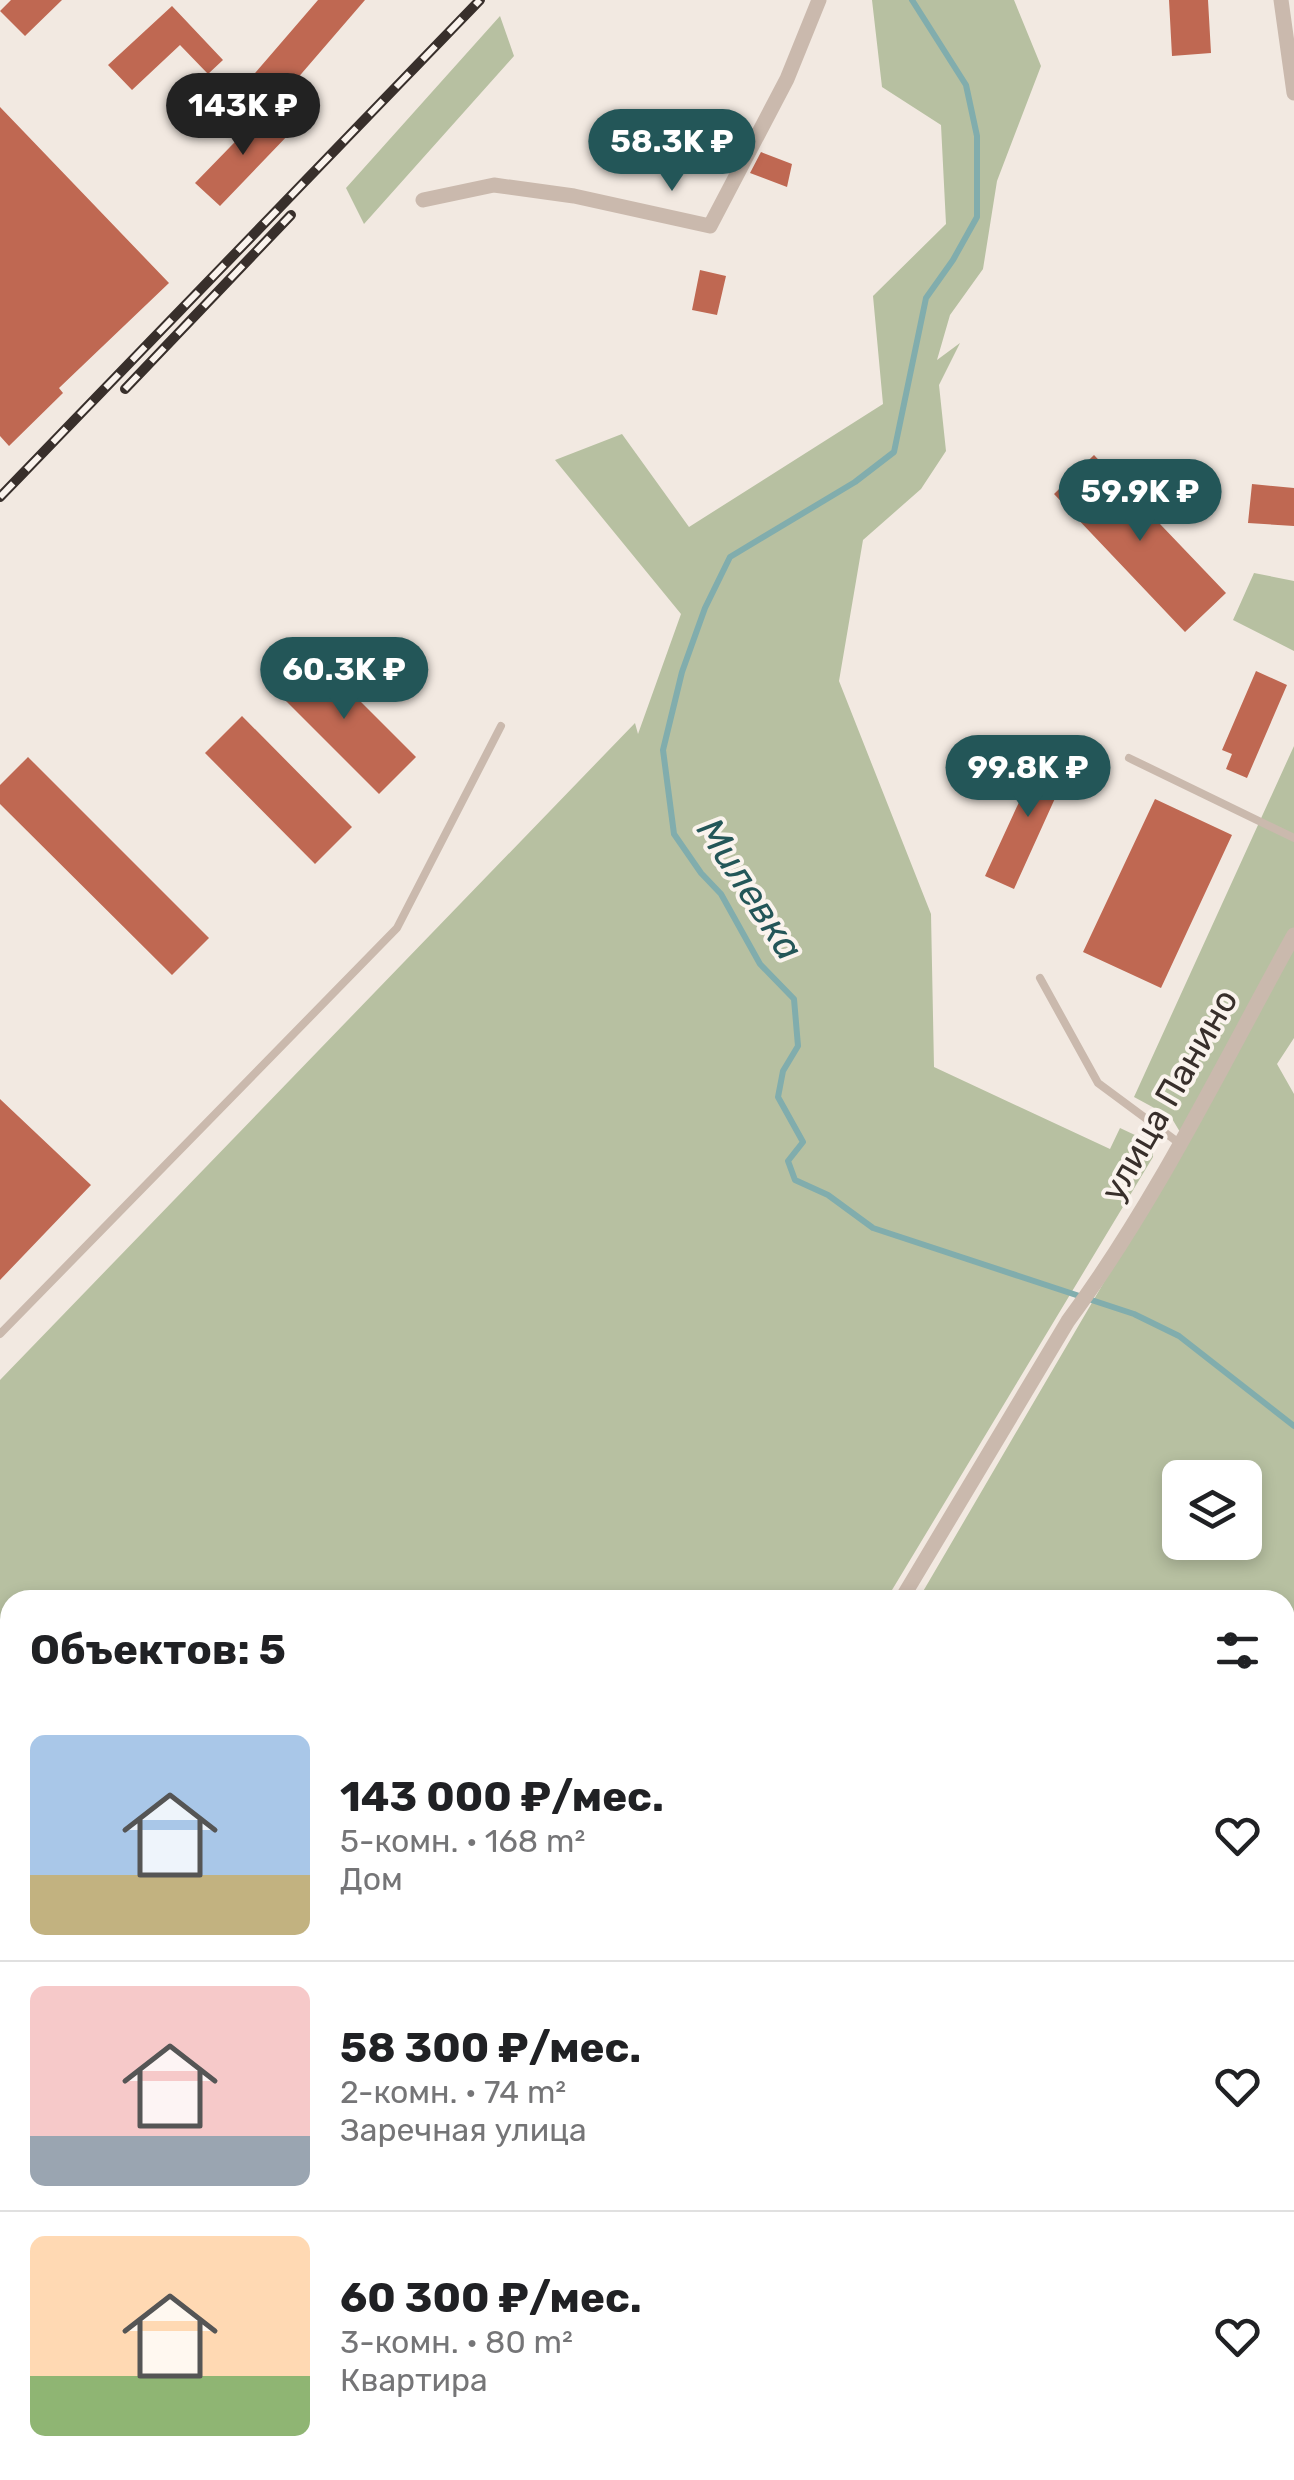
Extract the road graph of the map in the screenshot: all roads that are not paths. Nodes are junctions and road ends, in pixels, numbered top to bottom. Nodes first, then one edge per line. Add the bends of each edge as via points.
1 (819, 0) edge
2 (1281, 0) edge
3 (1294, 93) edge
4 (423, 200) dead end
5 (501, 726) dead end
6 (1129, 758) dead end
7 (1294, 838) edge
8 (1294, 936) edge
9 (1040, 978) dead end
10 (1179, 1143) junction
11 (0, 1334) edge
12 (907, 1590) edge

1 - 4 street via 787,78 710,226 494,185
2 - 3 street
5 - 11 lane via 397,928
6 - 7 lane
8 - 10 street, улица Панино
9 - 10 lane via 1098,1083
10 - 12 street, улица Панино

